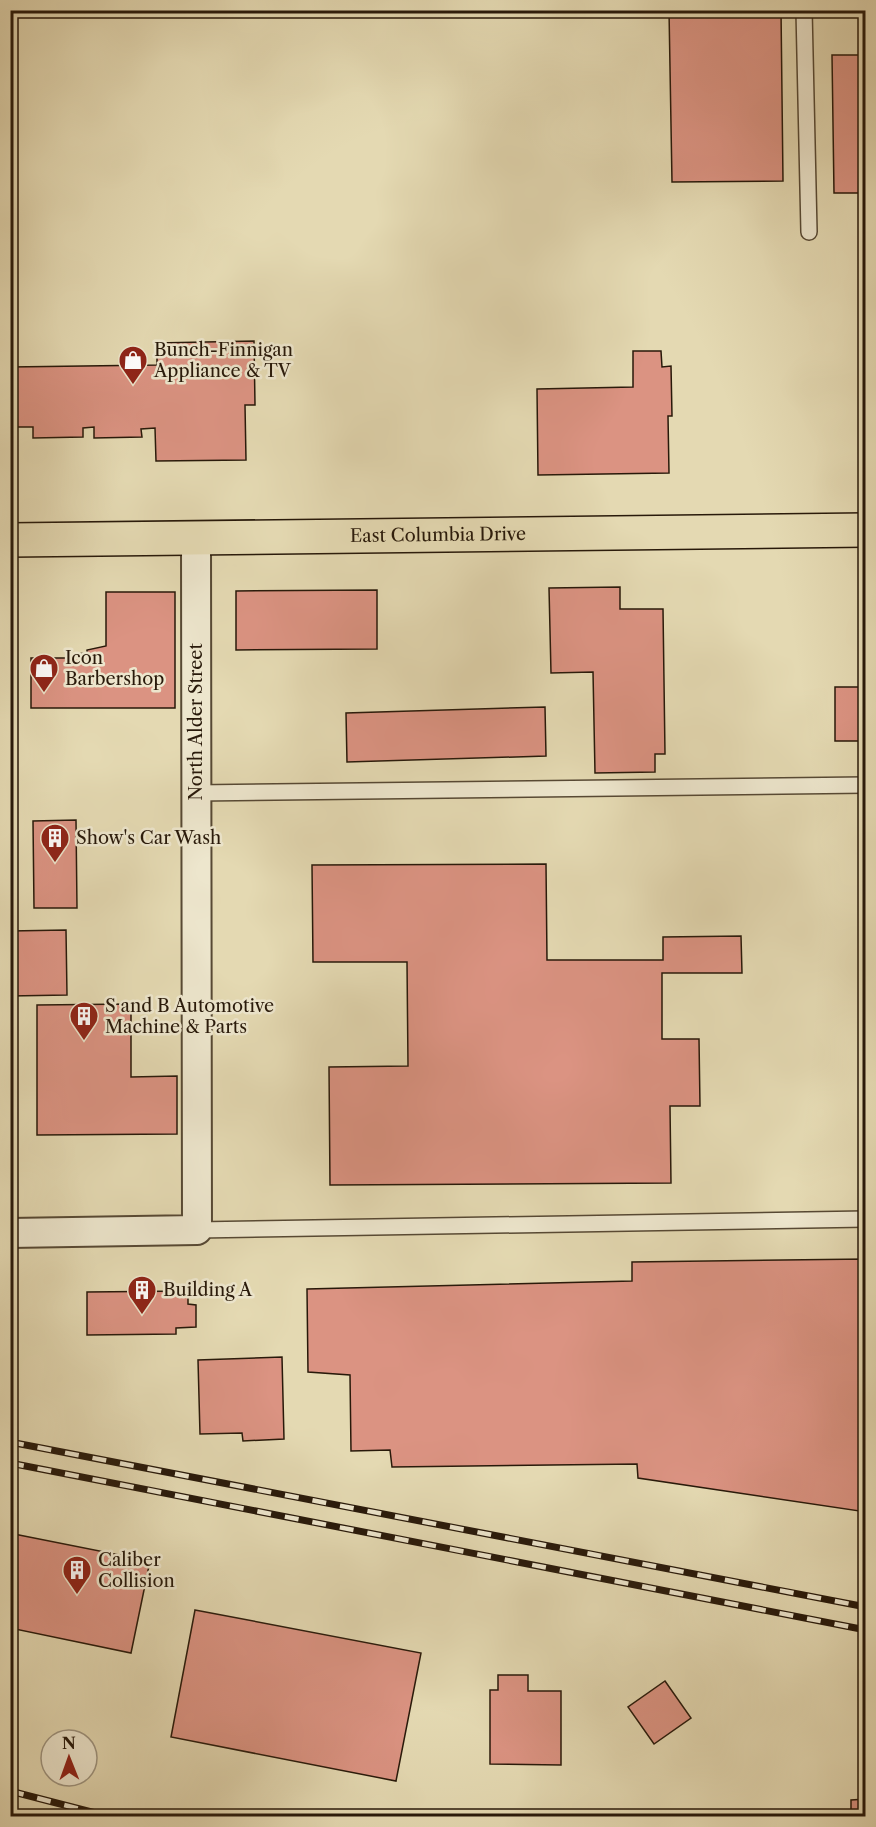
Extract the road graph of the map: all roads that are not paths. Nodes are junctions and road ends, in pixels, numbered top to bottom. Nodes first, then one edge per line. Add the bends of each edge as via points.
1 (804, 10) edge
2 (809, 232) dead end
3 (866, 530) edge
4 (196, 538) junction
5 (10, 540) edge
6 (866, 785) edge
7 (196, 793) junction
8 (866, 1219) edge
9 (197, 1230) junction
10 (10, 1233) edge

1 - 2 lane
3 - 4 main road, East Columbia Drive
4 - 5 main road, East Columbia Drive
4 - 7 street, North Alder Street
6 - 7 lane
7 - 9 street, North Alder Street
8 - 9 lane
9 - 10 street

